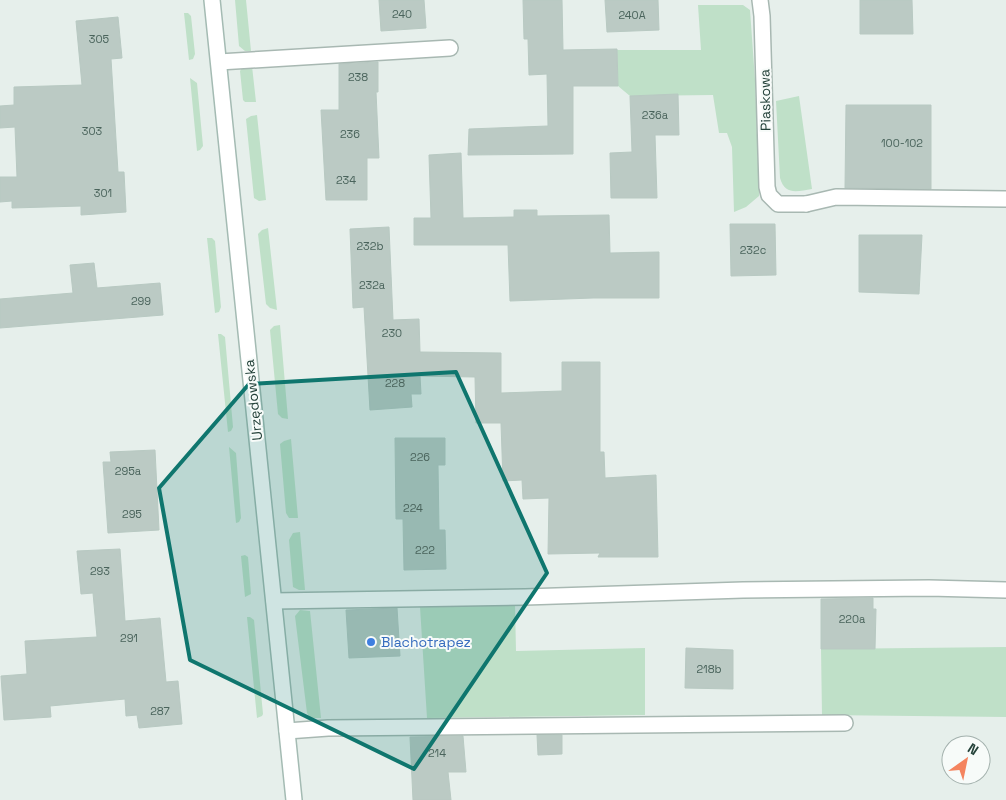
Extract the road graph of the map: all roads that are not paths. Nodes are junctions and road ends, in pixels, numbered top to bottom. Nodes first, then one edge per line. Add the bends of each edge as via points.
1 (212, 0) edge
2 (760, 0) edge
3 (450, 48) dead end
4 (219, 62) junction
5 (1006, 199) edge
6 (1006, 590) edge
7 (274, 601) junction
8 (845, 723) dead end
9 (287, 731) junction
10 (294, 800) edge

1 - 4 street, Urzędowska
2 - 5 street, Piaskowa via 767,187 778,204 806,204 836,197
3 - 4 street
4 - 7 street, Urzędowska
6 - 7 street via 743,590
7 - 9 street, Urzędowska
8 - 9 street
9 - 10 street, Urzędowska

